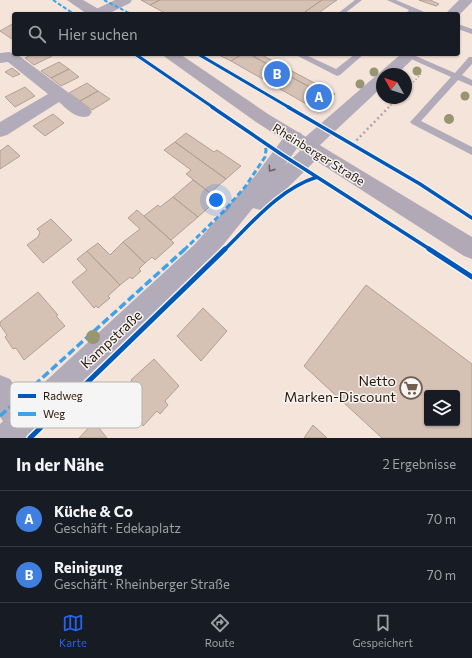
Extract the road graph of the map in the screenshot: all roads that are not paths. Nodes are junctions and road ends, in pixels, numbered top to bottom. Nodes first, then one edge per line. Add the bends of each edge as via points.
1 (74, 0) edge
2 (125, 0) edge
3 (359, 0) edge
4 (390, 0) edge
5 (467, 0) edge
6 (413, 9) junction
7 (94, 12) edge
8 (101, 12) edge
9 (343, 12) edge
10 (410, 12) edge
11 (421, 12) edge
12 (454, 12) edge
13 (460, 27) edge
14 (472, 32) edge
15 (173, 56) edge
16 (302, 56) edge
17 (358, 56) edge
18 (406, 56) edge
19 (409, 56) edge
20 (0, 58) edge
21 (472, 59) edge
22 (393, 68) edge
23 (456, 76) junction
24 (376, 83) edge
25 (472, 83) edge
26 (60, 94) junction
27 (83, 112) dead end
28 (0, 130) edge
29 (305, 145) junction
30 (472, 151) edge
31 (472, 249) edge
32 (66, 382) edge
33 (0, 389) edge
34 (10, 419) edge

1 - 7 main road
2 - 8 street
3 - 9 lane
4 - 6 lane
5 - 12 street
6 - 10 lane
6 - 11 lane
13 - 14 lane
15 - 29 main road, Rheinberger Straße
16 - 17 lane via 337,73
18 - 22 street
19 - 23 lane
20 - 26 street via 13,58
21 - 23 lane
23 - 25 lane
23 - 30 lane via 415,122
24 - 29 street, Kampstraße
26 - 27 street
26 - 28 street
29 - 31 main road, Rheinberger Straße
29 - 32 street, Kampstraße via 262,182 193,262
33 - 34 street

